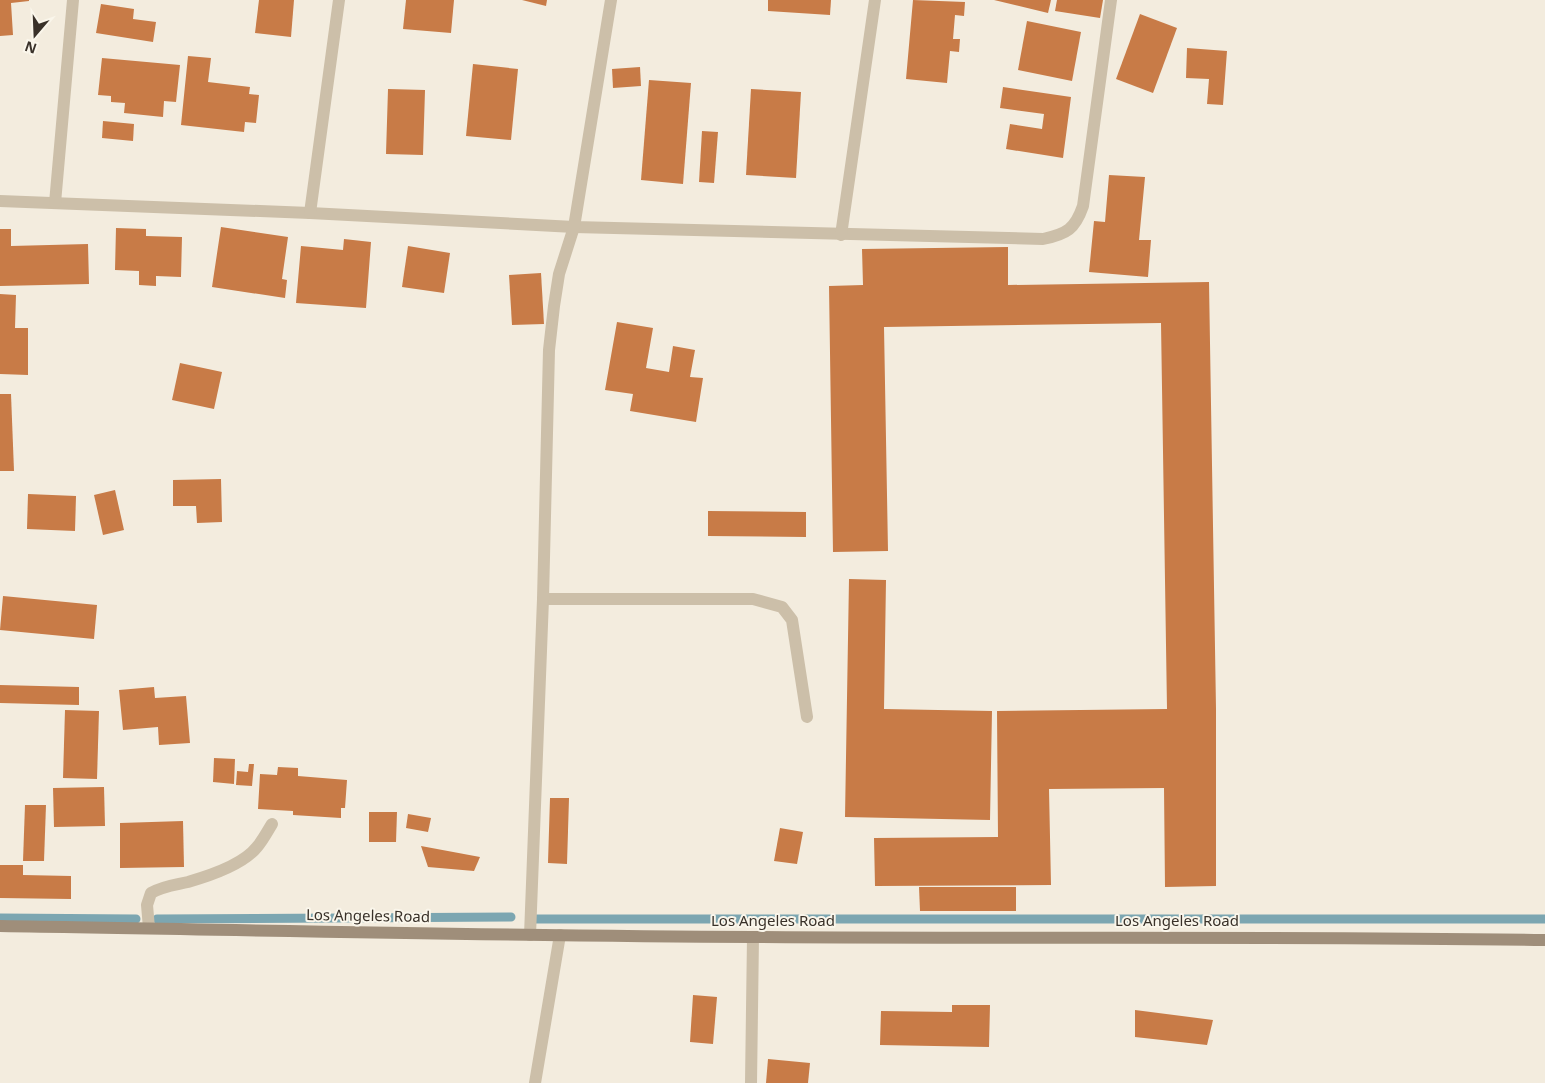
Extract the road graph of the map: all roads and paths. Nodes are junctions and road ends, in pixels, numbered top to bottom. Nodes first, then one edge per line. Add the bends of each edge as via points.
1 (73, 0) edge
2 (339, 0) edge
3 (611, 0) edge
4 (875, 0) edge
5 (1111, 0) edge
6 (0, 201) edge
7 (55, 203) junction
8 (310, 213) junction
9 (574, 227) junction
10 (841, 235) junction
11 (543, 599) junction
12 (807, 717) dead end
13 (272, 824) dead end
14 (0, 926) edge
15 (149, 928) junction
16 (530, 935) junction
17 (560, 935) junction
18 (753, 937) junction
19 (1545, 940) edge
20 (535, 1083) edge
21 (751, 1083) edge

1 - 7 street
2 - 8 street
3 - 9 street
4 - 10 street
5 - 10 street via 1083,206 1071,229 1043,239
6 - 7 street
7 - 8 street
8 - 9 street
9 - 10 street
9 - 11 street via 559,274 549,350
11 - 12 street via 753,599 782,607 792,620
11 - 16 street
13 - 15 street via 257,847 232,866 151,893 147,906
14 - 15 main road, Los Angeles Road
15 - 16 main road, Los Angeles Road
16 - 17 main road, Los Angeles Road
17 - 18 main road, Los Angeles Road
17 - 20 street
18 - 19 main road, Los Angeles Road
18 - 21 street

